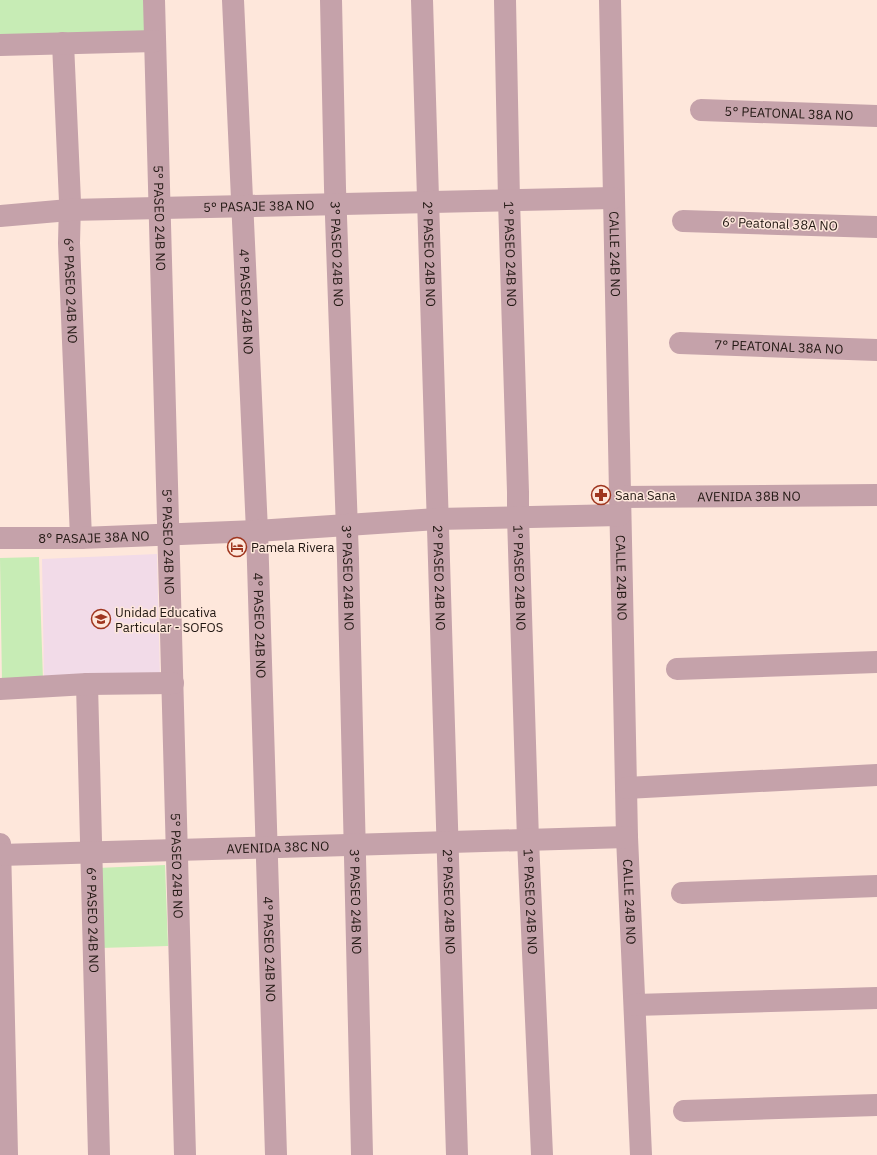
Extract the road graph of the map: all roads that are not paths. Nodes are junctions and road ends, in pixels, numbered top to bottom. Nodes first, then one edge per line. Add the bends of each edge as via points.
1 (154, 0) edge
2 (233, 0) edge
3 (331, 0) edge
4 (422, 0) edge
5 (505, 0) edge
6 (610, 0) edge
7 (155, 41) junction
8 (63, 43) junction
9 (0, 44) edge
10 (701, 110) dead end
11 (877, 116) edge
12 (613, 198) junction
13 (509, 200) junction
14 (427, 202) junction
15 (337, 204) junction
16 (243, 206) junction
17 (160, 208) junction
18 (69, 210) junction
19 (0, 216) edge
20 (683, 221) dead end
21 (877, 227) edge
22 (680, 343) dead end
23 (877, 350) edge
24 (877, 495) edge
25 (620, 506) junction
26 (518, 517) junction
27 (437, 519) junction
28 (346, 525) junction
29 (257, 531) junction
30 (169, 534) junction
31 (0, 538) edge
32 (81, 538) junction
33 (877, 662) edge
34 (677, 669) dead end
35 (173, 683) junction
36 (87, 684) junction
37 (0, 689) edge
38 (877, 775) edge
39 (626, 788) junction
40 (627, 837) junction
41 (528, 840) junction
42 (447, 842) junction
43 (0, 844) edge
44 (354, 845) junction
45 (266, 847) junction
46 (177, 850) junction
47 (92, 852) junction
48 (0, 855) edge
49 (877, 886) edge
50 (682, 893) dead end
51 (877, 998) edge
52 (634, 1005) junction
53 (877, 1105) edge
54 (684, 1111) dead end
55 (7, 1155) edge
56 (99, 1155) edge
57 (185, 1155) edge
58 (276, 1155) edge
59 (362, 1155) edge
60 (457, 1155) edge
61 (542, 1155) edge
62 (641, 1155) edge

1 - 7 street, 5° PASEO 24B NO
2 - 16 street, 4° PASEO 24B NO
3 - 15 street, 3° PASEO 24B NO
4 - 14 street, 2° PASEO 24B NO
5 - 13 street, 1° PASEO 24B NO
6 - 12 street, CALLE 24B NO
7 - 8 street
7 - 17 street, 5° PASEO 24B NO
8 - 9 street
8 - 18 street, 6° PASEO 24B NO
10 - 11 street, 5° PEATONAL 38A NO
12 - 13 street, 5° PASAJE 38A NO
12 - 25 street, CALLE 24B NO
13 - 14 street, 5° PASAJE 38A NO
13 - 26 street, 1° PASEO 24B NO
14 - 15 street, 5° PASAJE 38A NO
14 - 27 street, 2° PASEO 24B NO
15 - 16 street, 5° PASAJE 38A NO
15 - 28 street, 3° PASEO 24B NO
16 - 17 street, 5° PASAJE 38A NO
16 - 29 street, 4° PASEO 24B NO
17 - 18 street, 5° PASAJE 38A NO
17 - 30 street, 5° PASEO 24B NO
18 - 19 street, 5° PASAJE 38A NO
18 - 32 street, 6° PASEO 24B NO
20 - 21 street, 6º Peatonal 38A NO
22 - 23 street, 7° PEATONAL 38A NO
24 - 25 street, AVENIDA 38B NO
25 - 26 street, 8° PASAJE 38A NO
25 - 39 street, CALLE 24B NO
26 - 27 street, 8° PASAJE 38A NO
26 - 41 street, 1° PASEO 24B NO
27 - 28 street, 8° PASAJE 38A NO
27 - 42 street, 2° PASEO 24B NO
28 - 29 street, 8° PASAJE 38A NO
28 - 44 street, 3° PASEO 24B NO
29 - 30 street, 8° PASAJE 38A NO
29 - 45 street, 4° PASEO 24B NO
30 - 32 street, 8° PASAJE 38A NO
30 - 35 street, 5° PASEO 24B NO
31 - 32 street, 8° PASAJE 38A NO
33 - 34 street
35 - 36 street
35 - 46 street, 5° PASEO 24B NO
36 - 37 street
36 - 47 street, 6° PASEO 24B NO
38 - 39 street
39 - 40 street, CALLE 24B NO
40 - 41 street, AVENIDA 38C NO
40 - 52 street, CALLE 24B NO
41 - 42 street, AVENIDA 38C NO
41 - 61 street, 1° PASEO 24B NO
42 - 44 street, AVENIDA 38C NO
42 - 60 street, 2° PASEO 24B NO
43 - 48 street
44 - 45 street, AVENIDA 38C NO
44 - 59 street, 3° PASEO 24B NO
45 - 46 street, AVENIDA 38C NO
45 - 58 street, 4° PASEO 24B NO
46 - 47 street, AVENIDA 38C NO
46 - 57 street, 5° PASEO 24B NO
47 - 48 street, AVENIDA 38C NO
47 - 56 street, 6° PASEO 24B NO
48 - 55 street
49 - 50 street
51 - 52 street
52 - 62 street, CALLE 24B NO
53 - 54 street

